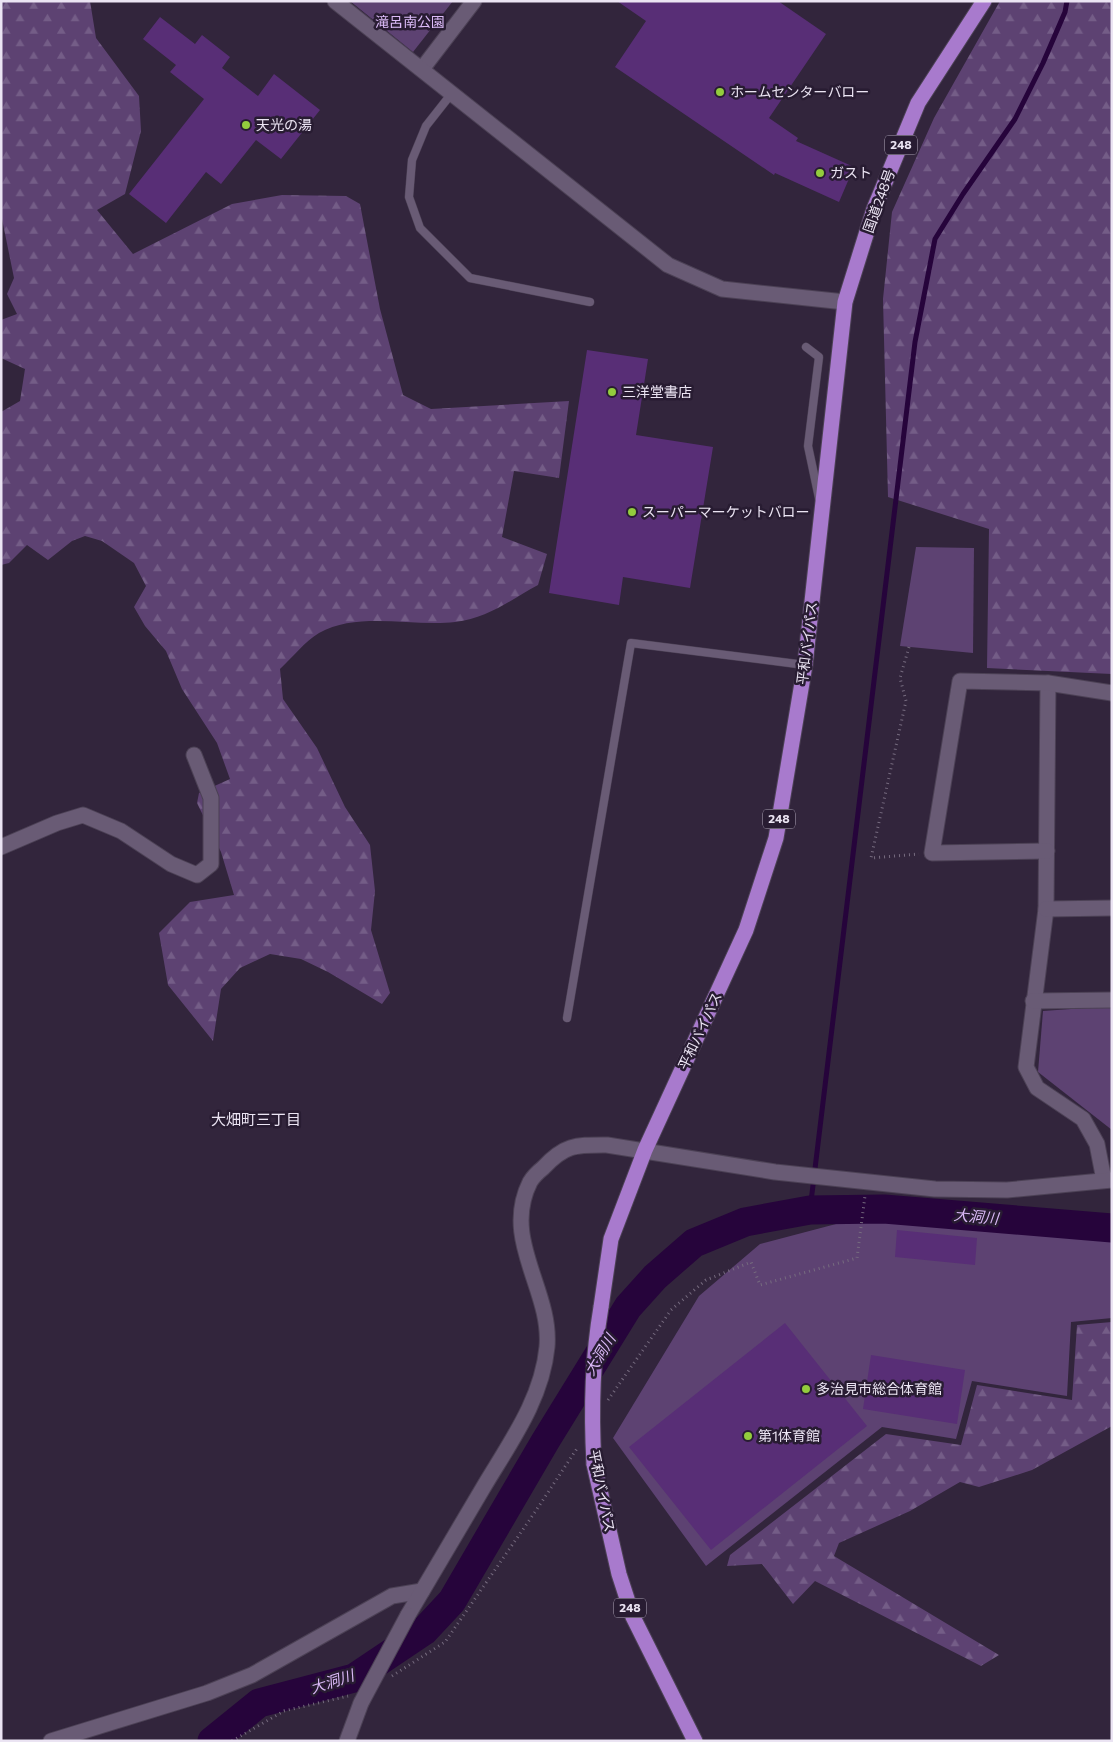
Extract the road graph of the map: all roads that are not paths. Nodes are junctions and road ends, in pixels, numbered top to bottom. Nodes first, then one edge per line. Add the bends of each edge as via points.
1 (335, 1) edge
2 (474, 1) edge
3 (984, 1) edge
4 (422, 69) junction
5 (452, 93) junction
6 (590, 302) dead end
7 (846, 302) junction
8 (806, 347) dead end
9 (822, 512) junction
10 (805, 665) junction
11 (1048, 683) junction
12 (1112, 693) edge
13 (194, 755) dead end
14 (1, 847) edge
15 (1047, 851) junction
16 (1046, 908) junction
17 (1112, 908) edge
18 (1112, 1000) edge
19 (1033, 1001) junction
20 (567, 1018) dead end
21 (645, 1150) junction
22 (1108, 1180) edge
23 (422, 1591) junction
24 (52, 1741) edge
25 (347, 1741) edge
26 (695, 1741) edge

1 - 4 street
2 - 4 street
3 - 7 highway, 国道248号 / 248 via 918,103 874,209
4 - 5 street
5 - 6 lane via 426,126 412,160 409,197 420,228 470,278
5 - 7 street via 668,264 722,289
7 - 9 highway, 平和バイパス / 248
8 - 9 lane via 819,357 808,446
9 - 10 highway, 平和バイパス / 248
10 - 20 lane via 631,643
10 - 21 highway, 平和バイパス / 248 via 776,838 746,930
11 - 12 street
11 - 15 street
11 - 15 street via 960,681 932,853
13 - 14 street via 211,798 211,864 198,875 171,864 121,831 83,815
15 - 16 street
16 - 17 street
16 - 19 street
18 - 19 street
19 - 22 street via 1026,1067 1037,1088 1083,1120 1097,1144
21 - 22 street via 775,1172 935,1189 1007,1190
21 - 23 street via 581,1145 557,1152 531,1180 524,1197 521,1237 547,1319 547,1348 534,1403
21 - 26 highway, 平和バイパス / 248, bridge via 611,1239 594,1346 591,1412 594,1464 619,1574 633,1617
23 - 24 street via 392,1596 243,1678 207,1693
23 - 25 street, bridge via 357,1699

